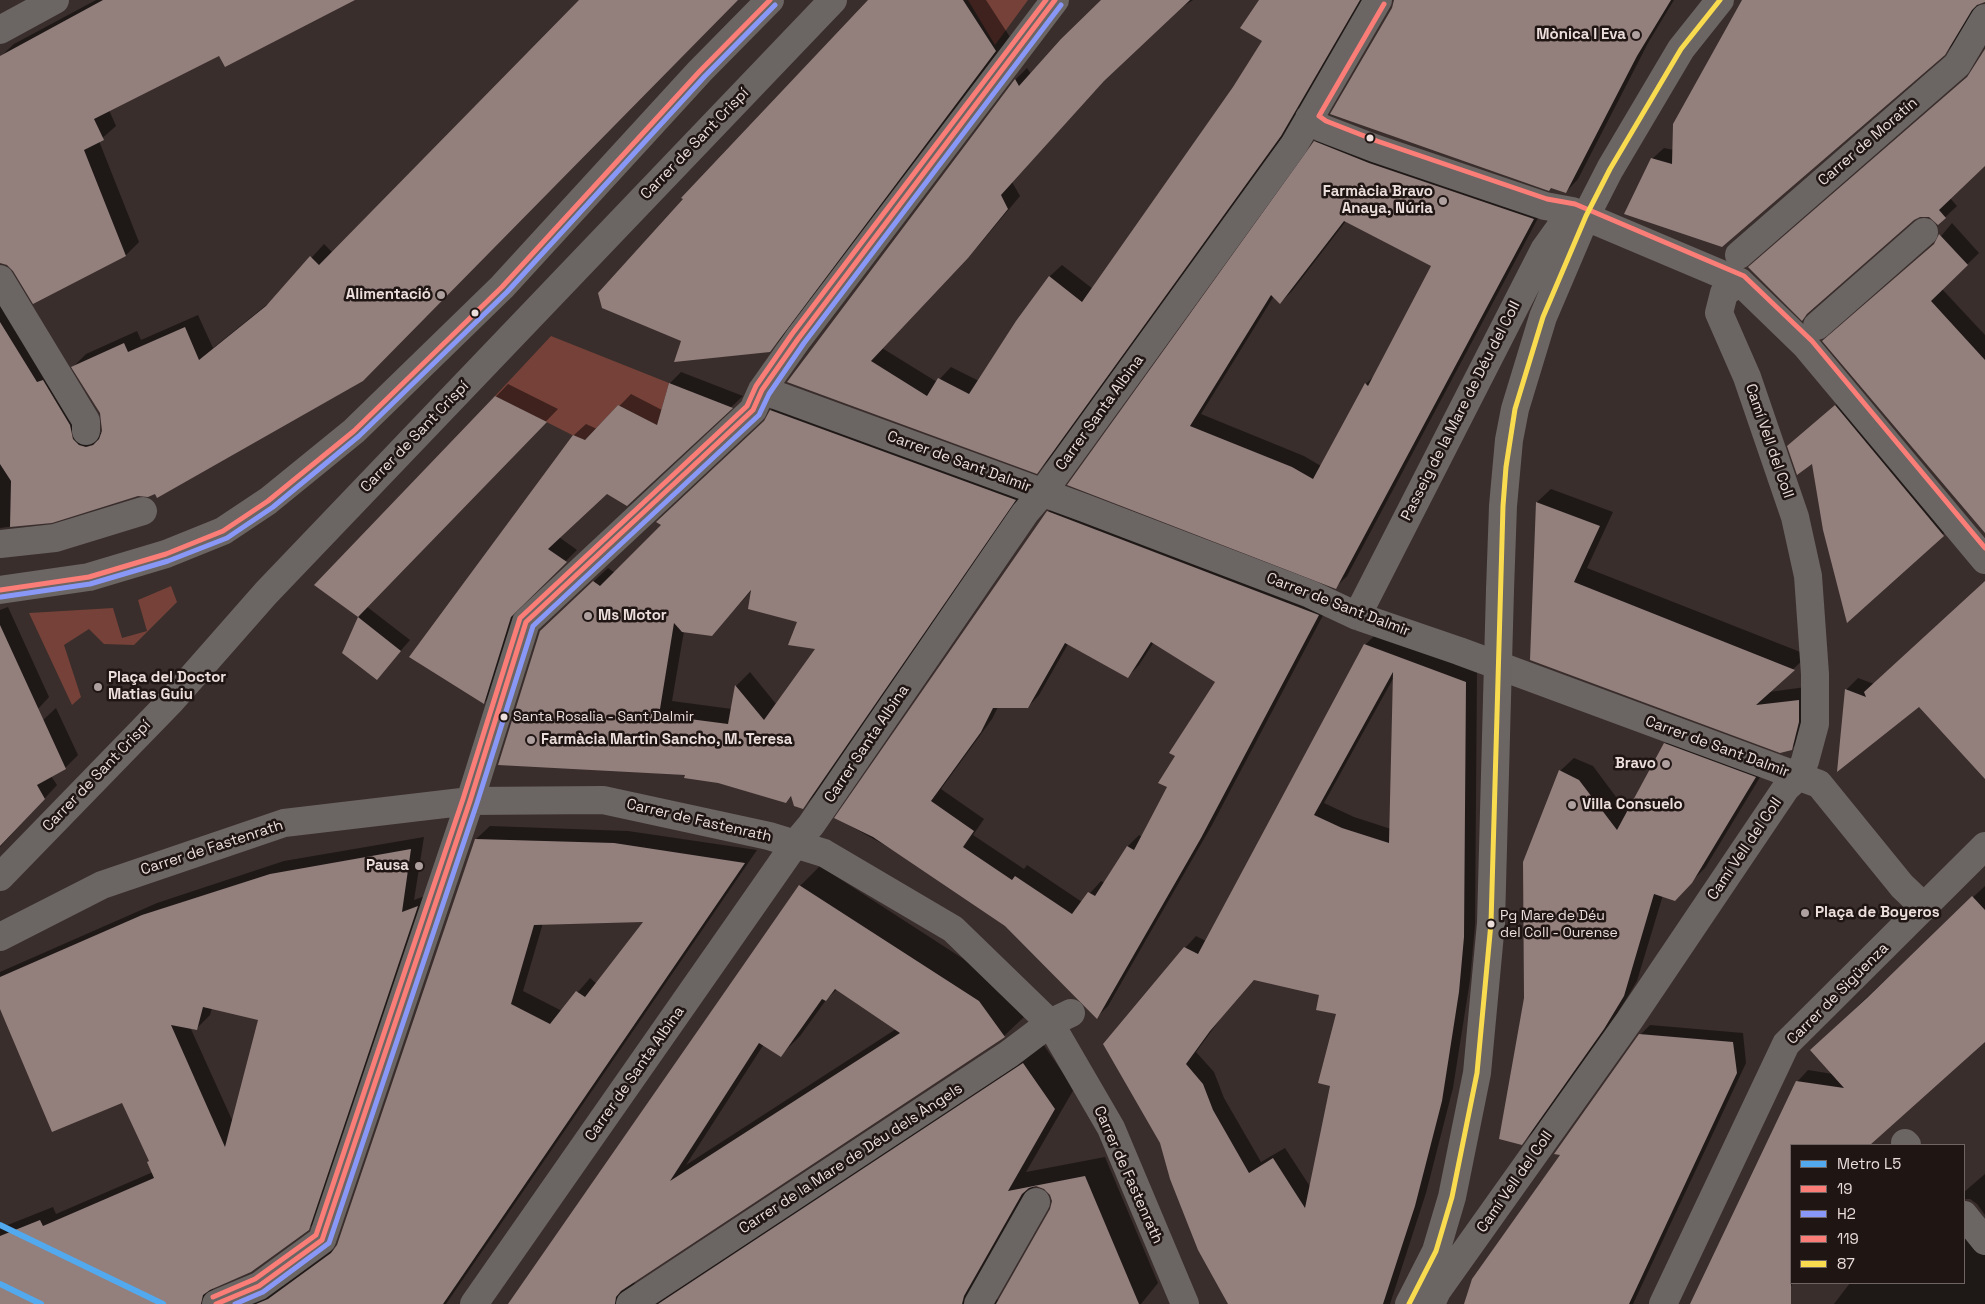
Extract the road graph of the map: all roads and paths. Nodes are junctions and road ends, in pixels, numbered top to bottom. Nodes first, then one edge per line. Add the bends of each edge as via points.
1 (55, 0) edge
2 (770, 0) edge
3 (833, 0) edge
4 (1055, 0) edge
5 (1378, 0) edge
6 (1720, 0) edge
7 (1985, 18) edge
8 (0, 30) edge
9 (1309, 118) junction
10 (1579, 213) junction
11 (1924, 232) dead end
12 (1739, 255) dead end
13 (0, 279) edge
14 (1740, 282) junction
15 (1817, 326) dead end
16 (762, 390) junction
17 (86, 431) dead end
18 (1043, 492) junction
19 (143, 511) dead end
20 (0, 544) edge
21 (1985, 560) edge
22 (0, 590) edge
23 (1358, 616) junction
24 (1798, 777) junction
25 (470, 802) junction
26 (795, 844) junction
27 (1985, 846) edge
28 (0, 877) edge
29 (1924, 907) junction
30 (0, 937) edge
31 (1061, 1018) junction
32 (1036, 1202) dead end
33 (1965, 1216) edge
34 (1985, 1241) edge
35 (216, 1304) edge
36 (474, 1304) edge
37 (630, 1304) edge
38 (978, 1304) edge
39 (1185, 1304) edge
40 (1409, 1304) edge
41 (1431, 1304) edge
42 (1663, 1304) edge

1 - 8 street
2 - 22 street via 700,71 502,287 354,431 268,501 223,531 166,554 88,577
3 - 28 street, Carrer de Sant Crispí via 272,586 171,701
4 - 16 street
5 - 9 street, Carrer Santa Albina
6 - 10 street, Passeig de la Mare de Déu del Coll via 1682,49 1610,169
7 - 12 street, Carrer de Moratín via 1957,65
9 - 10 street via 1322,128 1374,148 1545,206
9 - 18 street, Carrer Santa Albina via 1294,145
10 - 14 street
10 - 23 street, Passeig de la Mare de Déu del Coll via 1544,250 1530,275
10 - 40 street, Passeig de la Mare de Déu del Coll, bridge via 1516,409 1506,466 1491,923 1477,1073 1452,1196 1436,1251
11 - 15 street
13 - 17 street via 86,421
14 - 21 street via 1806,346
14 - 24 street, Camí Vell del Coll via 1724,293 1719,313 1747,378 1792,508 1808,576 1816,674 1815,724
16 - 18 street, Carrer de Sant Dalmir
16 - 25 street via 752,410 526,622
18 - 23 street, Carrer de Sant Dalmir via 1310,594
18 - 26 street, Carrer Santa Albina
19 - 20 street via 55,538
23 - 24 street, Carrer de Sant Dalmir via 1459,650
24 - 29 street, Carrer de Sant Dalmir via 1819,784 1902,886
24 - 41 street, Camí Vell del Coll via 1786,788 1629,1021
25 - 26 street, Carrer de Fastenrath via 603,800
25 - 30 street, Carrer de Fastenrath via 284,823 102,885
25 - 35 street via 322,1240 258,1286
26 - 31 street, Carrer de Fastenrath via 824,853 953,929
26 - 36 street, Carrer de Santa Albina
27 - 29 street, Carrer de Sigüenza
29 - 42 street, Carrer de Sigüenza via 1786,1044
31 - 37 street, Carrer de la Mare de Déu dels Àngels
31 - 39 street, Carrer de Fastenrath
32 - 38 street
33 - 34 street

